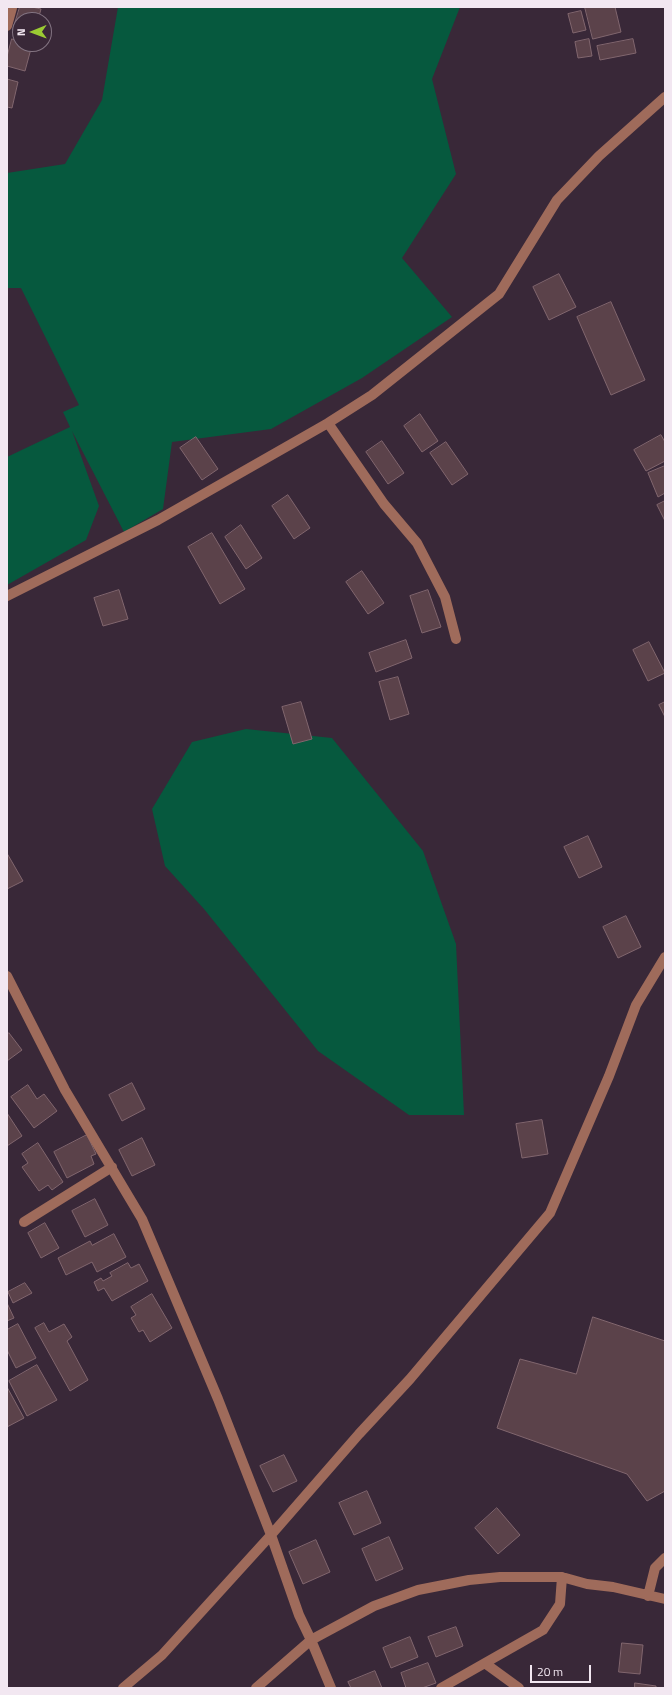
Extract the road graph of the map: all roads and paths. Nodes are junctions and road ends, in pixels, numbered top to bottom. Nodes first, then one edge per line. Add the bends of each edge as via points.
1 (10, 8) edge
2 (7, 26) edge
3 (665, 97) edge
4 (328, 423) junction
5 (7, 596) edge
6 (456, 639) dead end
7 (665, 957) edge
8 (7, 976) edge
9 (112, 1167) junction
10 (24, 1222) dead end
11 (271, 1535) junction
12 (665, 1558) edge
13 (562, 1577) junction
14 (648, 1596) junction
15 (665, 1599) edge
16 (311, 1640) junction
17 (486, 1664) junction
18 (123, 1688) edge
19 (256, 1688) edge
20 (331, 1688) edge
21 (441, 1688) edge
22 (519, 1688) edge

1 - 2 street
3 - 4 street via 599,156 557,200 500,294 372,395
4 - 5 street via 158,520
4 - 6 street via 384,504 417,543 445,597
7 - 11 street via 636,1005 609,1076 550,1213 410,1379
8 - 9 street via 65,1090
9 - 10 street
9 - 11 street via 142,1219 196,1343
11 - 16 street via 298,1615
11 - 18 street via 162,1655
12 - 14 street via 655,1568
13 - 14 street
13 - 16 street via 500,1577 418,1590 374,1606
13 - 17 street via 560,1604 543,1630
14 - 15 street
16 - 19 street
16 - 20 street
17 - 21 street
17 - 22 street

